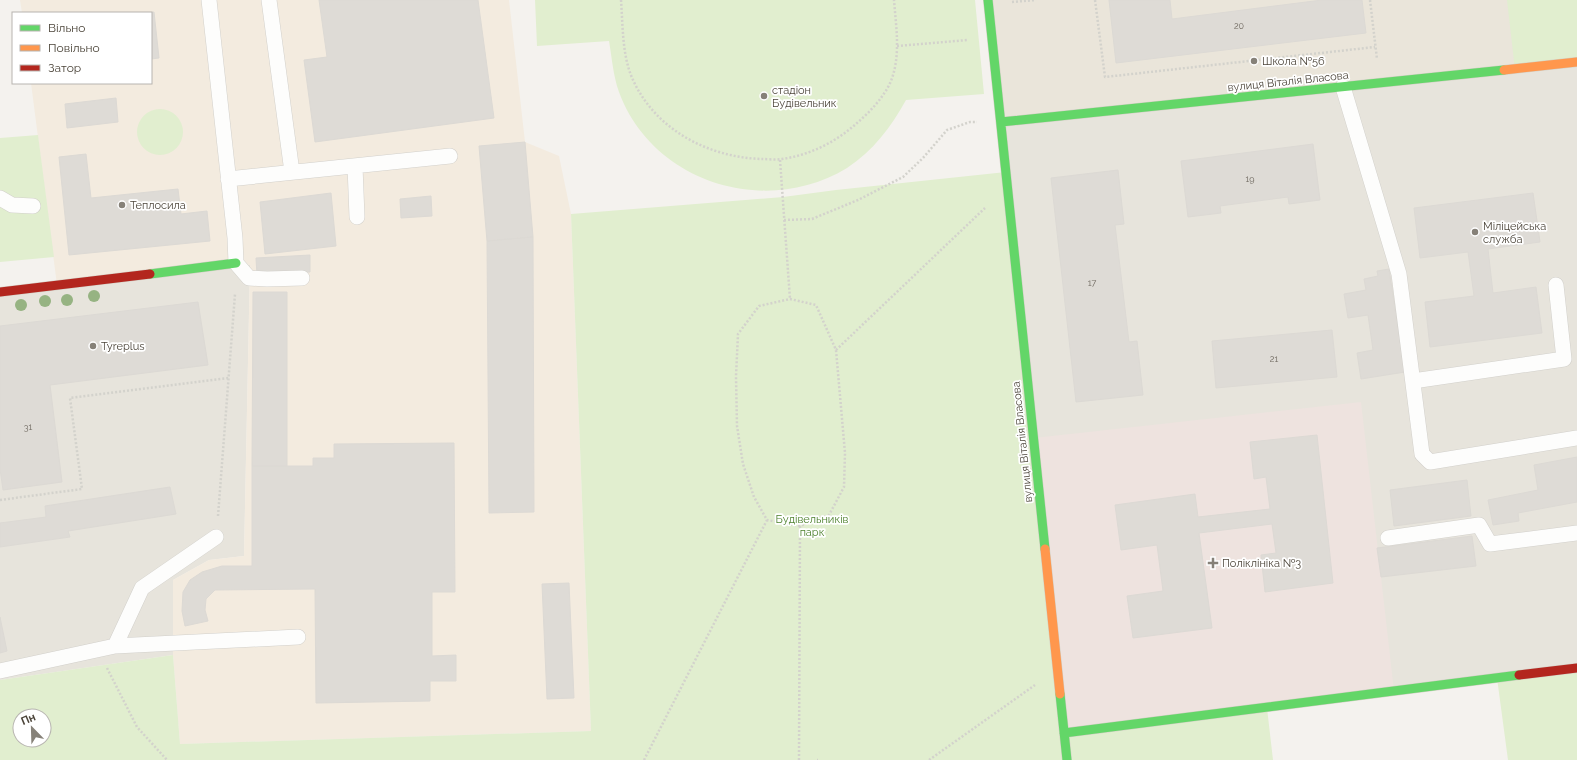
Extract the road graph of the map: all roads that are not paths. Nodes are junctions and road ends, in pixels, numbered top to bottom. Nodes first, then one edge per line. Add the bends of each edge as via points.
1 (209, 0) edge
2 (269, 0) edge
3 (988, 0) edge
4 (1577, 62) edge
5 (1343, 87) junction
6 (1001, 122) junction
7 (450, 156) dead end
8 (355, 166) junction
9 (292, 172) junction
10 (228, 179) junction
11 (0, 198) edge
12 (33, 206) dead end
13 (357, 217) dead end
14 (236, 264) junction
15 (302, 278) dead end
16 (1556, 285) dead end
17 (0, 292) edge
18 (1413, 381) junction
19 (1577, 438) edge
20 (1577, 533) edge
21 (216, 537) road end
22 (1388, 538) dead end
23 (298, 637) dead end
24 (115, 646) junction
25 (1577, 668) edge
26 (0, 671) edge
27 (1064, 733) junction
28 (1067, 760) edge

1 - 10 lane
2 - 9 lane
3 - 6 street, вулиця Віталія Власова
4 - 5 street, вулиця Віталія Власова
5 - 6 street, вулиця Віталія Власова
5 - 18 lane via 1399,274
6 - 27 street, вулиця Віталія Власова
7 - 8 lane
8 - 9 lane
8 - 13 lane
9 - 10 lane
10 - 14 lane
11 - 12 lane via 12,206
14 - 15 lane via 249,278
14 - 17 street
16 - 18 lane via 1564,359
18 - 19 lane via 1422,454 1430,462
20 - 22 lane via 1490,544 1479,525
21 - 24 lane via 142,588
23 - 24 lane
24 - 26 lane
25 - 27 street
27 - 28 street, вулиця Віталія Власова

